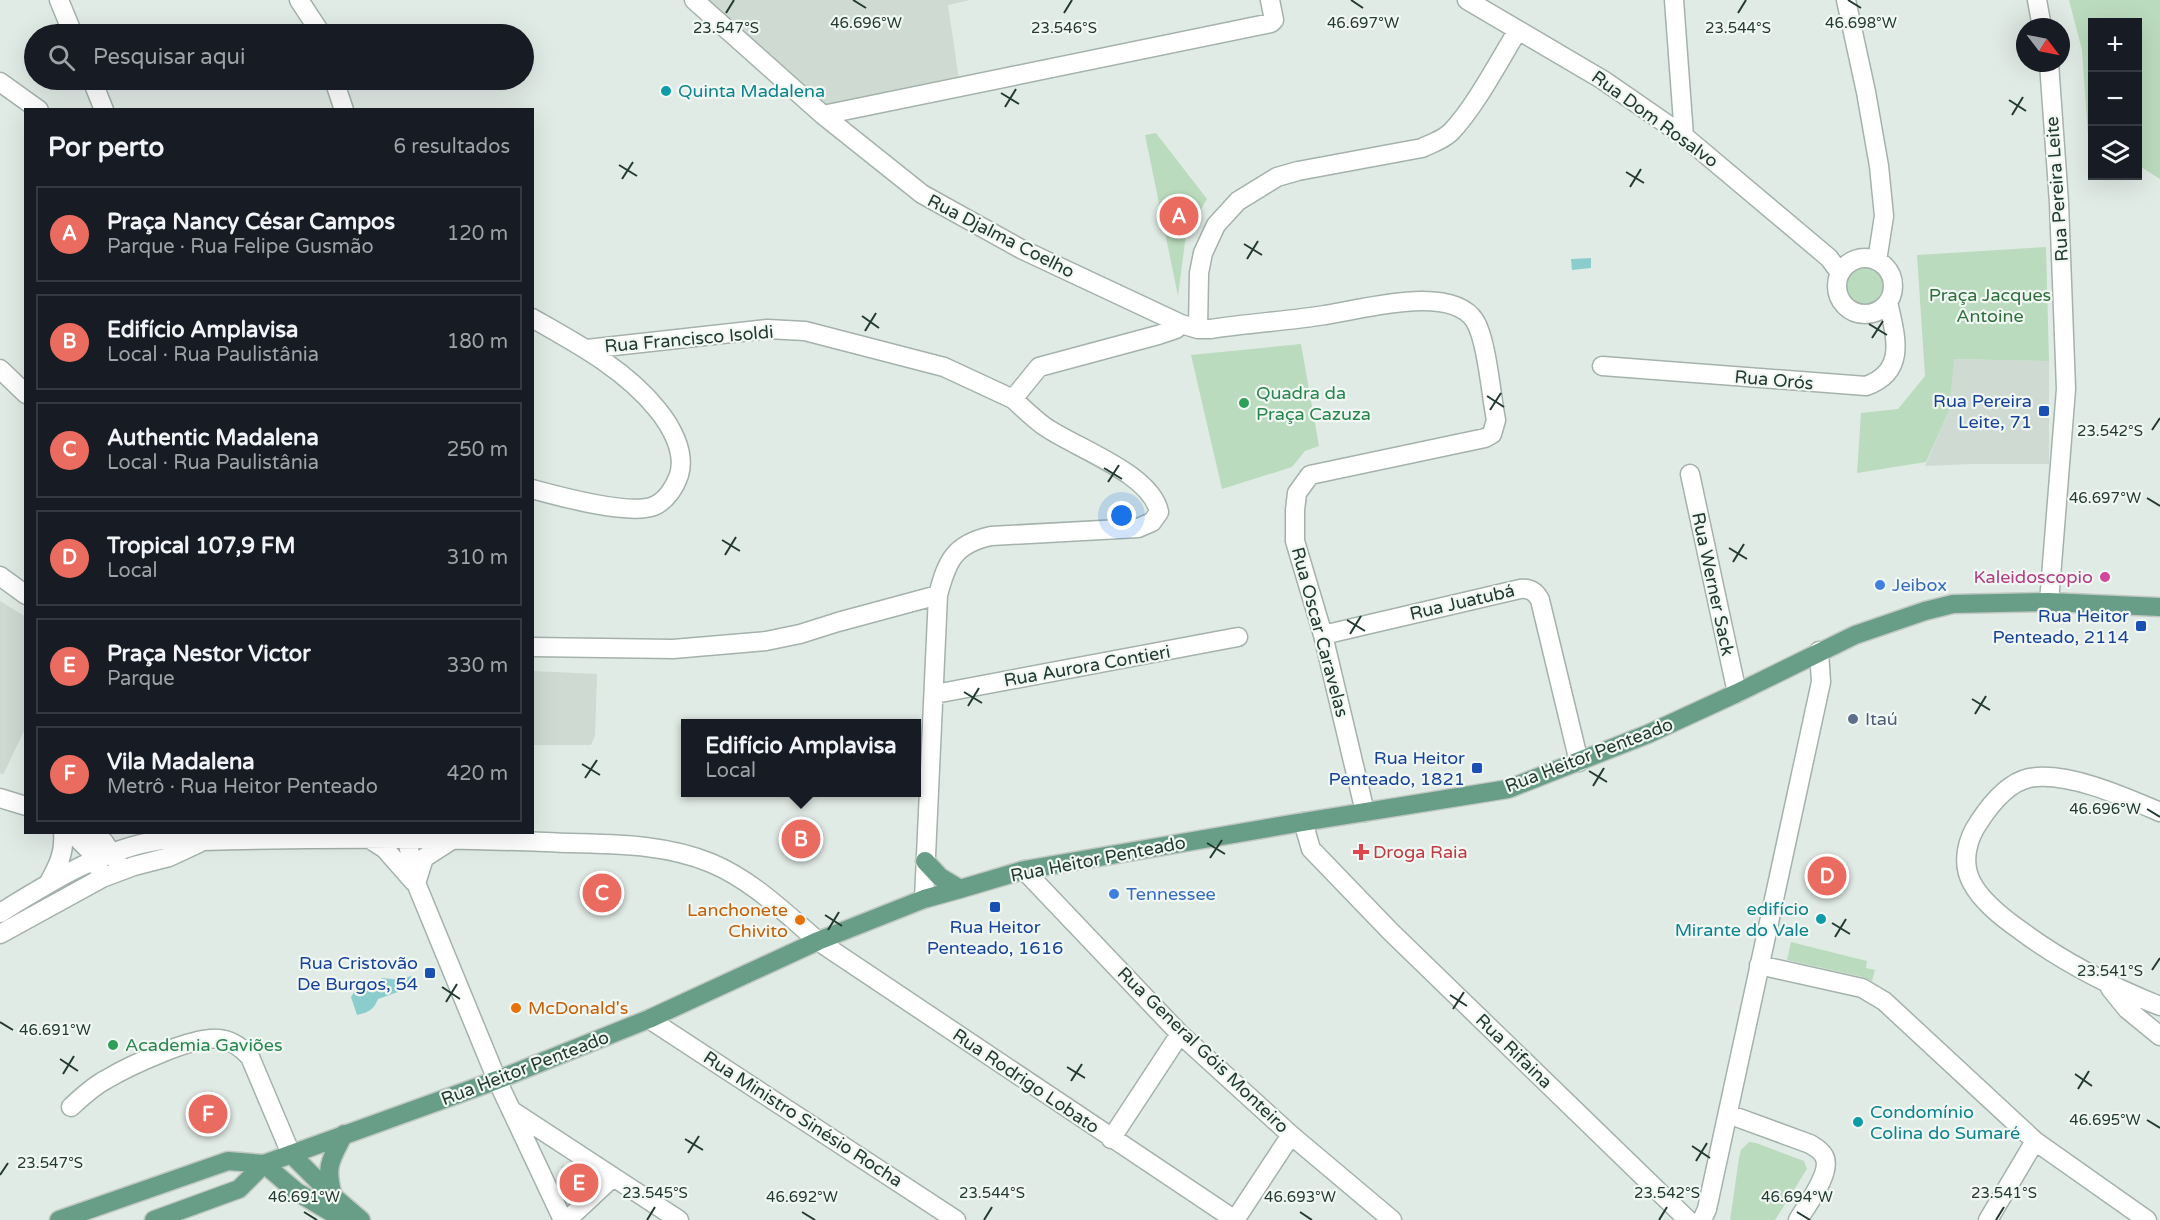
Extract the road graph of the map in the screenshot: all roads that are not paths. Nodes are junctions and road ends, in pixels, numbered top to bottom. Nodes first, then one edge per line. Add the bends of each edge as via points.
1 (59, 0) edge
2 (299, 0) edge
3 (314, 0) edge
4 (694, 0) edge
5 (1270, 0) edge
6 (1674, 0) edge
7 (1846, 0) edge
8 (2037, 0) edge
9 (1471, 1) edge
10 (2040, 18) edge
11 (69, 24) edge
12 (315, 24) edge
13 (319, 24) edge
14 (1518, 30) junction
15 (2050, 72) edge
16 (0, 82) edge
17 (96, 90) edge
18 (337, 90) edge
19 (36, 108) edge
20 (103, 108) edge
21 (343, 108) edge
22 (823, 115) junction
23 (1684, 136) junction
24 (1852, 263) junction
25 (1888, 302) junction
26 (1872, 313) junction
27 (534, 319) edge
28 (1892, 321) junction
29 (1189, 327) junction
30 (587, 349) junction
31 (1602, 366) dead end
32 (0, 369) edge
33 (24, 392) edge
34 (1013, 399) junction
35 (1690, 474) dead end
36 (534, 490) edge
37 (0, 576) edge
38 (24, 594) edge
39 (938, 595) junction
40 (2049, 602) junction
41 (2160, 607) edge
42 (1323, 635) junction
43 (1238, 637) dead end
44 (534, 646) edge
45 (1820, 651) junction
46 (1737, 693) junction
47 (935, 694) junction
48 (1579, 762) junction
49 (0, 798) edge
50 (24, 806) edge
51 (1365, 812) junction
52 (2160, 812) edge
53 (1303, 822) junction
54 (63, 834) edge
55 (73, 834) edge
56 (94, 834) edge
57 (170, 834) edge
58 (368, 838) junction
59 (407, 839) junction
60 (453, 839) junction
61 (203, 841) junction
62 (104, 856) junction
63 (926, 861) junction
64 (121, 870) junction
65 (1024, 870) junction
66 (102, 878) junction
67 (416, 883) junction
68 (48, 884) junction
69 (960, 889) junction
70 (924, 899) junction
71 (0, 913) edge
72 (0, 934) edge
73 (818, 941) junction
74 (1759, 965) junction
75 (2107, 984) junction
76 (2160, 1006) edge
77 (649, 1019) junction
78 (1180, 1034) junction
79 (2160, 1036) edge
80 (497, 1080) junction
81 (71, 1107) dead end
82 (514, 1112) junction
83 (1728, 1114) junction
84 (344, 1134) junction
85 (1291, 1135) junction
86 (1111, 1139) junction
87 (2035, 1141) junction
88 (291, 1154) junction
89 (264, 1164) junction
90 (613, 1177) junction
91 (324, 1207) edge
92 (59, 1220) edge
93 (154, 1220) edge
94 (344, 1220) edge
95 (361, 1220) edge
96 (565, 1220) edge
97 (679, 1220) edge
98 (956, 1220) edge
99 (1235, 1220) edge
100 (1392, 1220) edge
101 (1688, 1220) edge
102 (1702, 1220) edge
103 (1798, 1220) edge
104 (1988, 1220) edge
105 (2147, 1220) edge

1 - 11 street
2 - 3 street
2 - 12 street
3 - 13 street
4 - 22 street, Rua Djalma Coelho
5 - 22 street via 1273,22
6 - 23 street
7 - 24 street via 1866,92 1884,216 1880,237
8 - 10 street
9 - 14 street, Rua Dom Rosalvo
14 - 23 street, Rua Dom Rosalvo via 1604,80
14 - 29 street via 1465,115 1439,141 1422,148 1277,177 1238,201 1216,225 1203,253
15 - 40 street, Rua Pereira Leite via 2066,389
16 - 19 street
17 - 20 street
18 - 21 street
22 - 29 street, Rua Djalma Coelho via 893,173 949,211
23 - 24 street, Rua Dom Rosalvo
24 - 25 street via 1884,266 1892,279
24 - 26 street via 1837,283 1838,294 1851,311
25 - 26 street
25 - 28 street, Rua Orós
26 - 28 street
27 - 30 street, Rua Francisco Isoldi
28 - 31 street, Rua Orós via 1896,350 1893,364 1886,375 1866,386
29 - 34 street via 1039,367
29 - 42 street, Rua Oscar Caravelas via 1324,316 1410,301 1435,302 1466,311 1474,320 1496,420 1492,434 1310,475 1297,493 1295,542
30 - 34 street, Rua Francisco Isoldi via 767,330 805,331 944,366
30 - 36 street via 657,408 676,436 680,473 665,498 638,509
32 - 33 street
34 - 39 street, Rua Francisco Isoldi via 1044,426 1146,488 1160,512 1152,522 1138,528 975,539 951,558
35 - 46 street, Rua Werner Sack
37 - 38 street
39 - 44 street via 766,641 673,649
39 - 47 street
40 - 41 main road, Rua Heitor Penteado
40 - 45 main road, Rua Heitor Penteado via 1953,604 1864,631
42 - 48 street, Rua Juatubá via 1520,588 1530,590 1540,600
42 - 51 street, Rua Oscar Caravelas
43 - 47 street, Rua Aurora Contieri
45 - 46 main road, Rua Heitor Penteado
45 - 74 street via 1821,682
46 - 48 main road, Rua Heitor Penteado
47 - 63 street
48 - 51 main road, Rua Heitor Penteado via 1508,789
49 - 50 street
51 - 53 main road, Rua Heitor Penteado
52 - 75 street via 2067,779 2027,778 1997,798 1970,836 1966,856 1969,874 1984,898 2002,917 2051,953
53 - 65 main road, Rua Heitor Penteado
53 - 101 street, Rua Rifaina via 1311,849 1391,932
54 - 68 street via 60,864
55 - 62 street
56 - 62 street via 104,842
57 - 61 street
58 - 59 street, Rua Rodrigo Lobato
58 - 61 street, Rua Rodrigo Lobato
58 - 67 street via 385,849
59 - 60 street, Rua Rodrigo Lobato
59 - 67 street
60 - 67 street via 424,858
60 - 73 street, Rua Rodrigo Lobato via 654,847 688,855 746,882
61 - 62 street via 164,840
61 - 64 street via 169,857
62 - 64 street
62 - 66 street
62 - 68 street
63 - 69 main road via 940,877
63 - 70 street
64 - 66 street
65 - 69 main road, Rua Heitor Penteado
65 - 78 street, Rua General Góis Monteiro
66 - 72 street
67 - 80 street
68 - 71 street
69 - 70 main road, Rua Heitor Penteado
70 - 73 main road, Rua Heitor Penteado
73 - 77 main road, Rua Heitor Penteado
73 - 86 street, Rua Rodrigo Lobato
74 - 83 street
74 - 87 street via 1852,985 1884,1001
75 - 76 street
75 - 79 street via 2127,1009
77 - 80 main road, Rua Heitor Penteado
77 - 98 street, Rua Ministro Sinésio Rocha
78 - 85 street, Rua General Góis Monteiro
78 - 86 street
80 - 82 street
80 - 84 main road, Rua Heitor Penteado
81 - 88 street via 105,1080 129,1068 204,1039 229,1040 250,1057
82 - 90 street
82 - 96 street
83 - 102 street
83 - 103 street via 1810,1144 1825,1157 1824,1176
84 - 88 main road, Rua Heitor Penteado
84 - 91 main road via 329,1164
85 - 99 street
85 - 100 street, Rua General Góis Monteiro
86 - 99 street, Rua Rodrigo Lobato
87 - 104 street
87 - 105 street
88 - 89 main road, Rua Heitor Penteado
88 - 91 main road
89 - 91 main road via 286,1184
89 - 92 main road, Rua Heitor Penteado via 228,1161
89 - 93 main road, Rua Heitor Penteado via 239,1189
90 - 96 street
90 - 97 street
91 - 94 main road
91 - 95 main road

